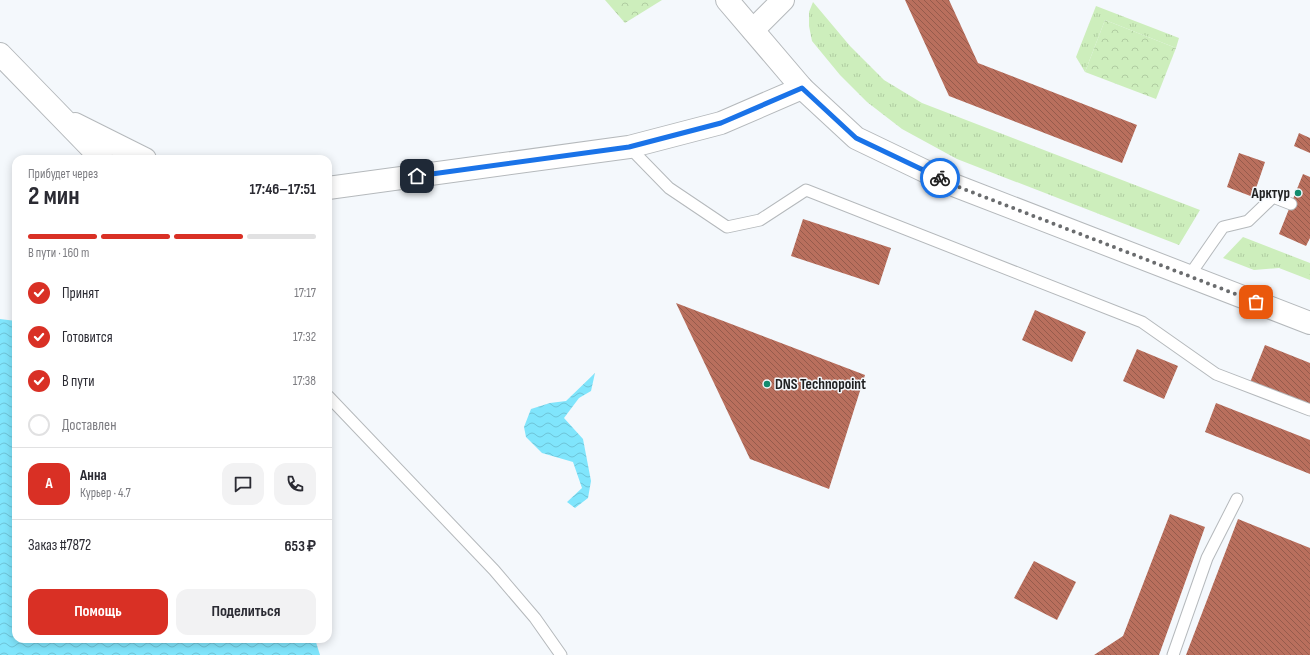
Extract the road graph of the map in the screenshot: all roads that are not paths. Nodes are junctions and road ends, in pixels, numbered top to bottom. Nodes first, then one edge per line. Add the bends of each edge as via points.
1 (726, 0) edge
2 (784, 0) edge
3 (753, 30) junction
4 (0, 54) edge
5 (802, 88) junction
6 (58, 115) junction
7 (629, 147) junction
8 (98, 155) edge
9 (138, 155) edge
10 (332, 187) edge
11 (1291, 204) dead end
12 (1189, 276) junction
13 (1310, 323) edge
14 (332, 400) edge
15 (1310, 410) edge
16 (1237, 500) dead end
17 (561, 655) edge
18 (1173, 655) edge

1 - 3 street
2 - 3 street
3 - 5 street
4 - 6 street
5 - 7 street via 721,123
5 - 12 street via 856,138 956,186
6 - 8 street
6 - 9 street
7 - 10 street
7 - 15 lane via 669,188 727,227 760,220 806,190 1142,322 1216,374
11 - 12 lane via 1273,197 1248,221 1223,227
12 - 13 street
14 - 17 lane via 494,570 535,618
16 - 18 lane via 1207,558

